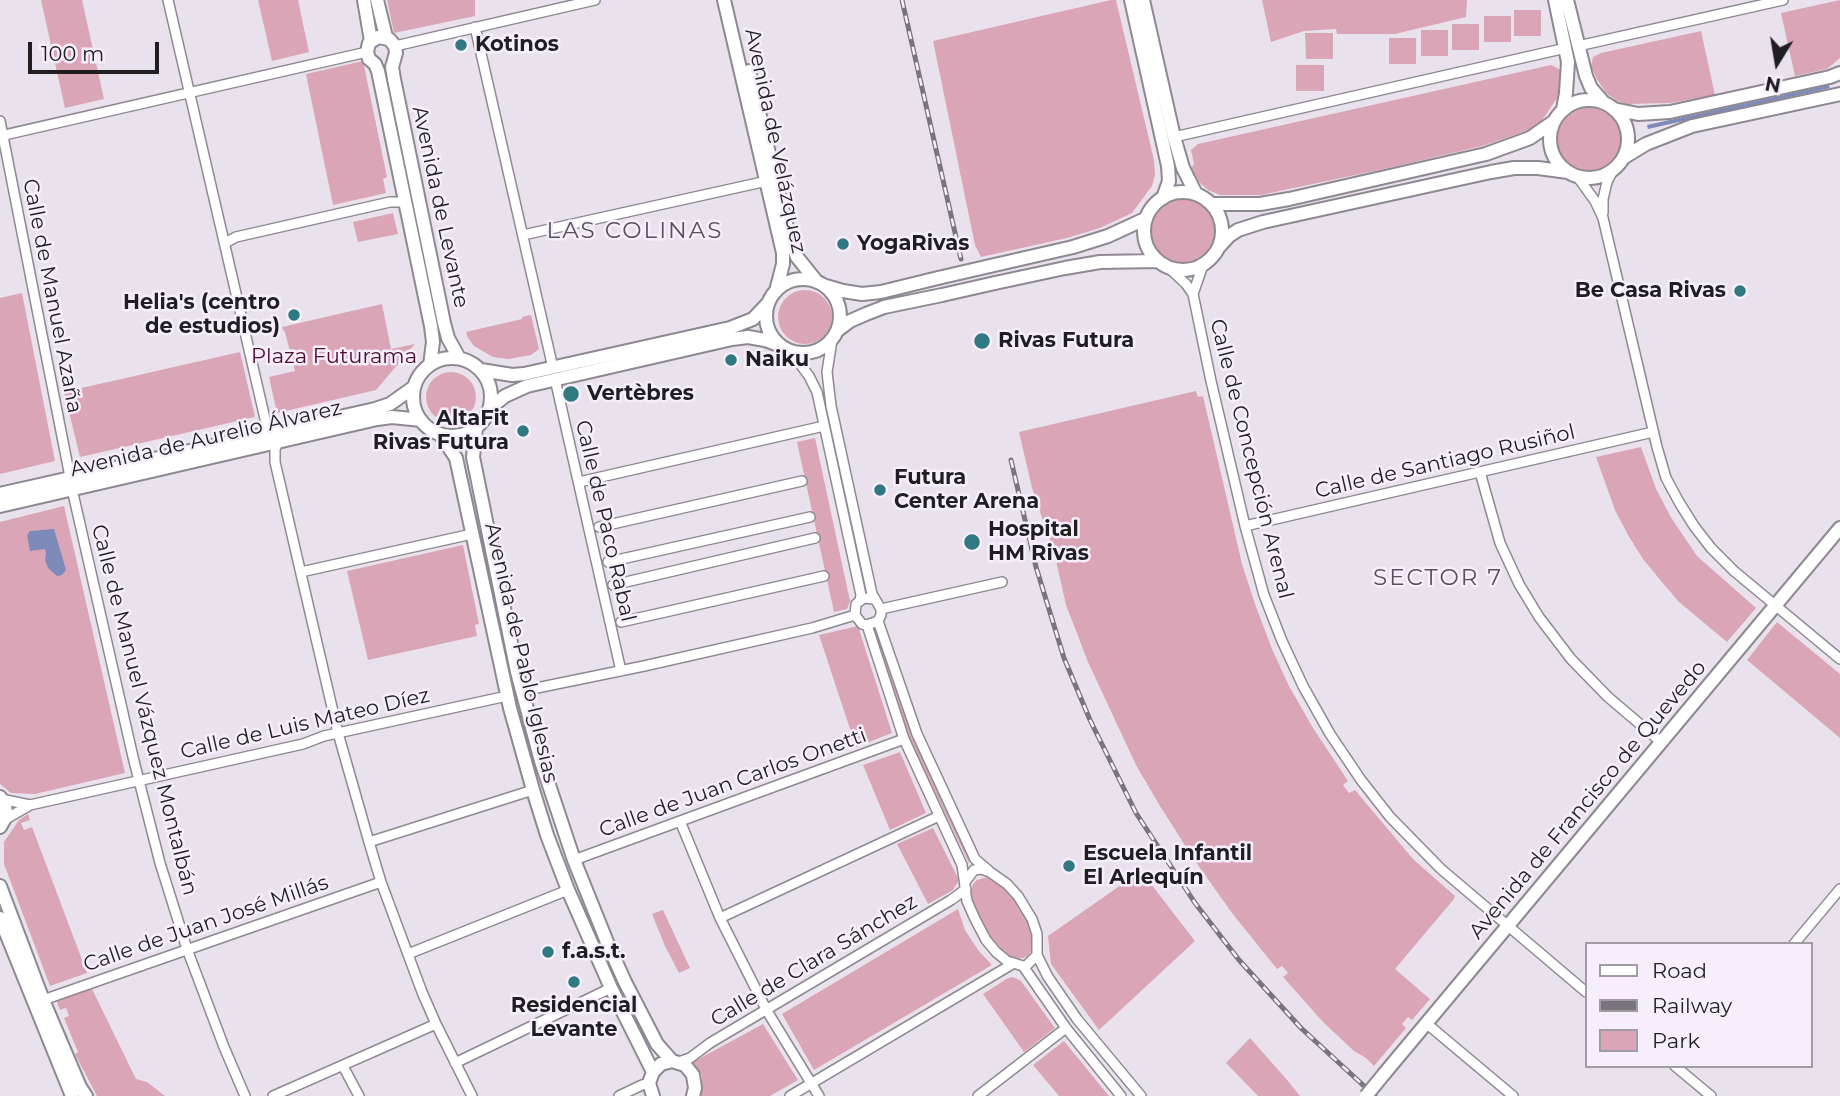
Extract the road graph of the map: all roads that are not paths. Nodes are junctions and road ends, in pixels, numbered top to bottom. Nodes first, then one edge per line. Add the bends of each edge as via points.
1 (169, 0) edge
2 (364, 0) edge
3 (377, 0) edge
4 (595, 0) edge
5 (724, 0) edge
6 (732, 0) edge
7 (1132, 0) edge
8 (1143, 0) edge
9 (1555, 0) edge
10 (1567, 0) edge
11 (1783, 0) edge
12 (475, 27) junction
13 (369, 46) junction
14 (1572, 47) junction
15 (391, 48) junction
16 (375, 64) junction
17 (1840, 73) edge
18 (189, 93) junction
19 (1840, 94) edge
20 (1609, 106) junction
21 (1563, 109) junction
22 (0, 121) edge
23 (1553, 121) junction
24 (1, 135) edge
25 (1174, 137) junction
26 (1622, 158) junction
27 (1613, 170) junction
28 (1573, 174) junction
29 (767, 181) junction
30 (1196, 194) junction
31 (1163, 198) junction
32 (405, 202) junction
33 (1211, 204) junction
34 (1603, 218) junction
35 (1145, 219) junction
36 (523, 235) junction
37 (225, 243) junction
38 (1219, 247) junction
39 (1156, 261) junction
40 (1203, 265) junction
41 (1169, 268) junction
42 (820, 283) junction
43 (1193, 294) junction
44 (772, 296) junction
45 (835, 335) junction
46 (786, 349) junction
47 (459, 358) junction
48 (430, 365) junction
49 (481, 370) junction
50 (554, 374) junction
51 (414, 387) junction
52 (490, 408) junction
53 (421, 420) junction
54 (824, 426) junction
55 (476, 428) junction
56 (1653, 432) junction
57 (440, 434) junction
58 (276, 438) junction
59 (1479, 472) junction
60 (802, 481) dead end
61 (579, 482) junction
62 (71, 483) junction
63 (0, 494) edge
64 (0, 506) edge
65 (810, 517) dead end
66 (1245, 526) junction
67 (599, 527) dead end
68 (1840, 527) edge
69 (472, 534) junction
70 (815, 538) dead end
71 (608, 562) dead end
72 (301, 572) junction
73 (824, 576) dead end
74 (1002, 582) dead end
75 (613, 585) dead end
76 (874, 599) junction
77 (860, 600) junction
78 (1776, 605) junction
79 (881, 609) junction
80 (855, 615) junction
81 (878, 621) junction
82 (621, 622) dead end
83 (867, 625) junction
84 (1840, 659) edge
85 (621, 671) junction
86 (522, 691) junction
87 (507, 696) junction
88 (338, 733) junction
89 (904, 739) junction
90 (1661, 743) junction
91 (139, 781) junction
92 (533, 790) junction
93 (1, 798) edge
94 (30, 805) junction
95 (939, 816) junction
96 (680, 821) junction
97 (2, 823) edge
98 (369, 842) junction
99 (574, 860) junction
100 (990, 872) junction
101 (382, 882) junction
102 (0, 886) edge
103 (966, 886) junction
104 (568, 890) junction
105 (1840, 890) edge
106 (0, 918) edge
107 (720, 918) junction
108 (1508, 927) junction
109 (1796, 942) edge
110 (187, 949) junction
111 (408, 954) junction
112 (1037, 956) junction
113 (1018, 965) junction
114 (611, 988) junction
115 (1584, 990) edge
116 (43, 1000) junction
117 (767, 1011) junction
118 (1426, 1023) junction
119 (436, 1024) junction
120 (1066, 1028) junction
121 (676, 1062) junction
122 (455, 1063) junction
123 (343, 1066) junction
124 (1687, 1070) edge
125 (651, 1084) edge
126 (811, 1084) junction
127 (693, 1095) edge
128 (72, 1096) edge
129 (86, 1096) edge
130 (245, 1096) edge
131 (273, 1096) edge
132 (359, 1096) edge
133 (472, 1096) edge
134 (619, 1096) edge
135 (790, 1096) edge
136 (819, 1096) edge
137 (978, 1096) edge
138 (1121, 1096) edge
139 (1141, 1096) edge
140 (1366, 1096) edge
141 (1513, 1096) edge
142 (1711, 1096) edge

1 - 18 street
2 - 13 street
3 - 15 street, Avenida de Levante
4 - 12 street
5 - 29 street, Avenida de Velázquez
6 - 42 street, Avenida de Velázquez via 789,236 797,257
7 - 31 street via 1168,166
8 - 25 street
9 - 14 street
10 - 14 street
11 - 14 street
12 - 15 street
12 - 36 street, Calle de Paco Rabal
13 - 15 street via 378,37
13 - 16 street via 369,59
13 - 18 street
14 - 20 street via 1591,88
14 - 21 street
14 - 25 street
15 - 16 street via 385,65
15 - 47 street, Avenida de Levante via 444,323
16 - 32 street, Avenida de Levante
17 - 20 street via 1670,112 1638,114
18 - 24 street
18 - 37 street
19 - 26 street via 1692,126
20 - 21 street via 1593,100
20 - 26 street via 1627,129
21 - 23 street
22 - 24 street, Calle de Manuel Azaña
23 - 28 street via 1550,147 1558,163
23 - 33 street via 1530,138 1486,154 1260,204
24 - 62 street, Calle de Manuel Azaña
25 - 30 street
26 - 27 street
27 - 28 street via 1595,177
27 - 34 street via 1603,199
28 - 34 street
28 - 38 street via 1538,168 1491,172 1263,222 1238,230
29 - 36 street
29 - 44 street, Avenida de Velázquez via 783,253
30 - 31 street via 1178,192
30 - 33 street
31 - 35 street
32 - 37 street
32 - 48 street, Avenida de Levante via 431,326
33 - 38 street via 1222,226
34 - 56 street
35 - 39 street via 1144,241
35 - 42 street, bridge via 1073,247 881,292 862,294
36 - 50 street, Calle de Paco Rabal
37 - 58 street via 266,423
38 - 40 street
39 - 41 street
39 - 45 street, bridge via 1065,268 875,310 850,321
40 - 41 street via 1192,270
40 - 43 street, Calle de Concepción Arenal
41 - 43 street, Calle de Concepción Arenal
42 - 44 street via 795,280
42 - 45 street via 839,305 841,318
43 - 66 street, Calle de Concepción Arenal
44 - 46 street via 767,326
44 - 50 street via 753,318 730,328
45 - 46 street via 820,350
45 - 76 street via 828,389
46 - 50 street via 765,340 737,338
46 - 54 street via 817,392
47 - 48 street
47 - 49 street
48 - 51 street
49 - 50 street
49 - 52 street via 491,387
50 - 52 street via 505,396
50 - 61 street, Calle de Paco Rabal
51 - 53 street via 414,406
51 - 58 street, Avenida de Aurelio Álvarez via 390,404
52 - 55 street
53 - 57 street
53 - 58 street, Avenida de Aurelio Álvarez via 392,417
54 - 61 street
54 - 77 street
55 - 57 street via 453,436
55 - 86 street, Avenida de Pablo Iglesias via 473,457
56 - 59 street, Calle de Santiago Rusiñol
56 - 78 street via 1667,478 1694,526 1734,571
57 - 69 street, Avenida de Pablo Iglesias via 456,458
58 - 62 street, Avenida de Aurelio Álvarez
58 - 72 street via 275,462
59 - 66 street, Calle de Santiago Rusiñol
59 - 90 street via 1500,543 1539,617 1571,659
60 - 67 street
61 - 85 street, Calle de Paco Rabal
62 - 63 street, Avenida de Aurelio Álvarez
62 - 64 street, Avenida de Aurelio Álvarez
62 - 91 street, Calle de Manuel Vázquez Montalbán
65 - 71 street
66 - 108 street, Calle de Concepción Arenal via 1282,641 1303,686 1361,780 1441,869
68 - 78 street, Avenida de Francisco de Quevedo
69 - 72 street
69 - 87 street, Avenida de Pablo Iglesias
70 - 75 street
72 - 88 street
73 - 82 street
74 - 79 street
76 - 77 street
76 - 79 street
77 - 80 street
78 - 84 street
78 - 90 street, Avenida de Francisco de Quevedo
79 - 81 street
80 - 83 street
80 - 85 street
81 - 83 street
81 - 100 street via 920,741 975,859
83 - 89 street
85 - 86 street
86 - 99 street, Avenida de Pablo Iglesias
87 - 88 street, Calle de Luis Mateo Díez
87 - 92 street, Avenida de Pablo Iglesias
88 - 91 street, Calle de Luis Mateo Díez
88 - 98 street
89 - 95 street
89 - 96 street, Calle de Juan Carlos Onetti
90 - 108 street, Avenida de Francisco de Quevedo
91 - 94 street, Calle de Luis Mateo Díez
91 - 110 street, Calle de Manuel Vázquez Montalbán
92 - 98 street
92 - 104 street, Avenida de Pablo Iglesias
93 - 94 street, Calle de Luis Mateo Díez
93 - 97 street via 5,806
94 - 97 street, Calle de Luis Mateo Díez
95 - 103 street via 962,865
95 - 107 street
96 - 99 street, Calle de Juan Carlos Onetti
96 - 107 street
98 - 101 street
99 - 121 street, Avenida de Pablo Iglesias via 625,982 657,1044
100 - 103 street, Calle de Clara Sánchez via 974,870
100 - 112 street via 1018,896 1032,919
101 - 110 street, Calle de Juan José Millás
101 - 111 street
102 - 116 street
103 - 113 street via 967,901 986,940 1007,961
103 - 117 street, Calle de Clara Sánchez via 951,900
104 - 111 street
104 - 114 street, Avenida de Pablo Iglesias
105 - 109 street
106 - 128 street
107 - 117 street
108 - 115 street, Calle de Concepción Arenal
108 - 118 street, Avenida de Francisco de Quevedo
110 - 116 street, Calle de Juan José Millás
110 - 130 street, Calle de Manuel Vázquez Montalbán
111 - 119 street
112 - 113 street
112 - 139 street via 1077,1019
113 - 120 street
113 - 126 street
114 - 122 street
114 - 125 street, Avenida de Pablo Iglesias
116 - 129 street
117 - 121 street, Calle de Clara Sánchez
117 - 126 street
118 - 140 street, Avenida de Francisco de Quevedo, bridge
118 - 141 street
119 - 122 street
119 - 123 street
120 - 137 street
120 - 138 street
121 - 125 street via 661,1064
121 - 127 street, Avenida de Pablo Iglesias via 693,1075
122 - 133 street
123 - 131 street
123 - 132 street
124 - 142 street
125 - 134 street
126 - 135 street
126 - 136 street

